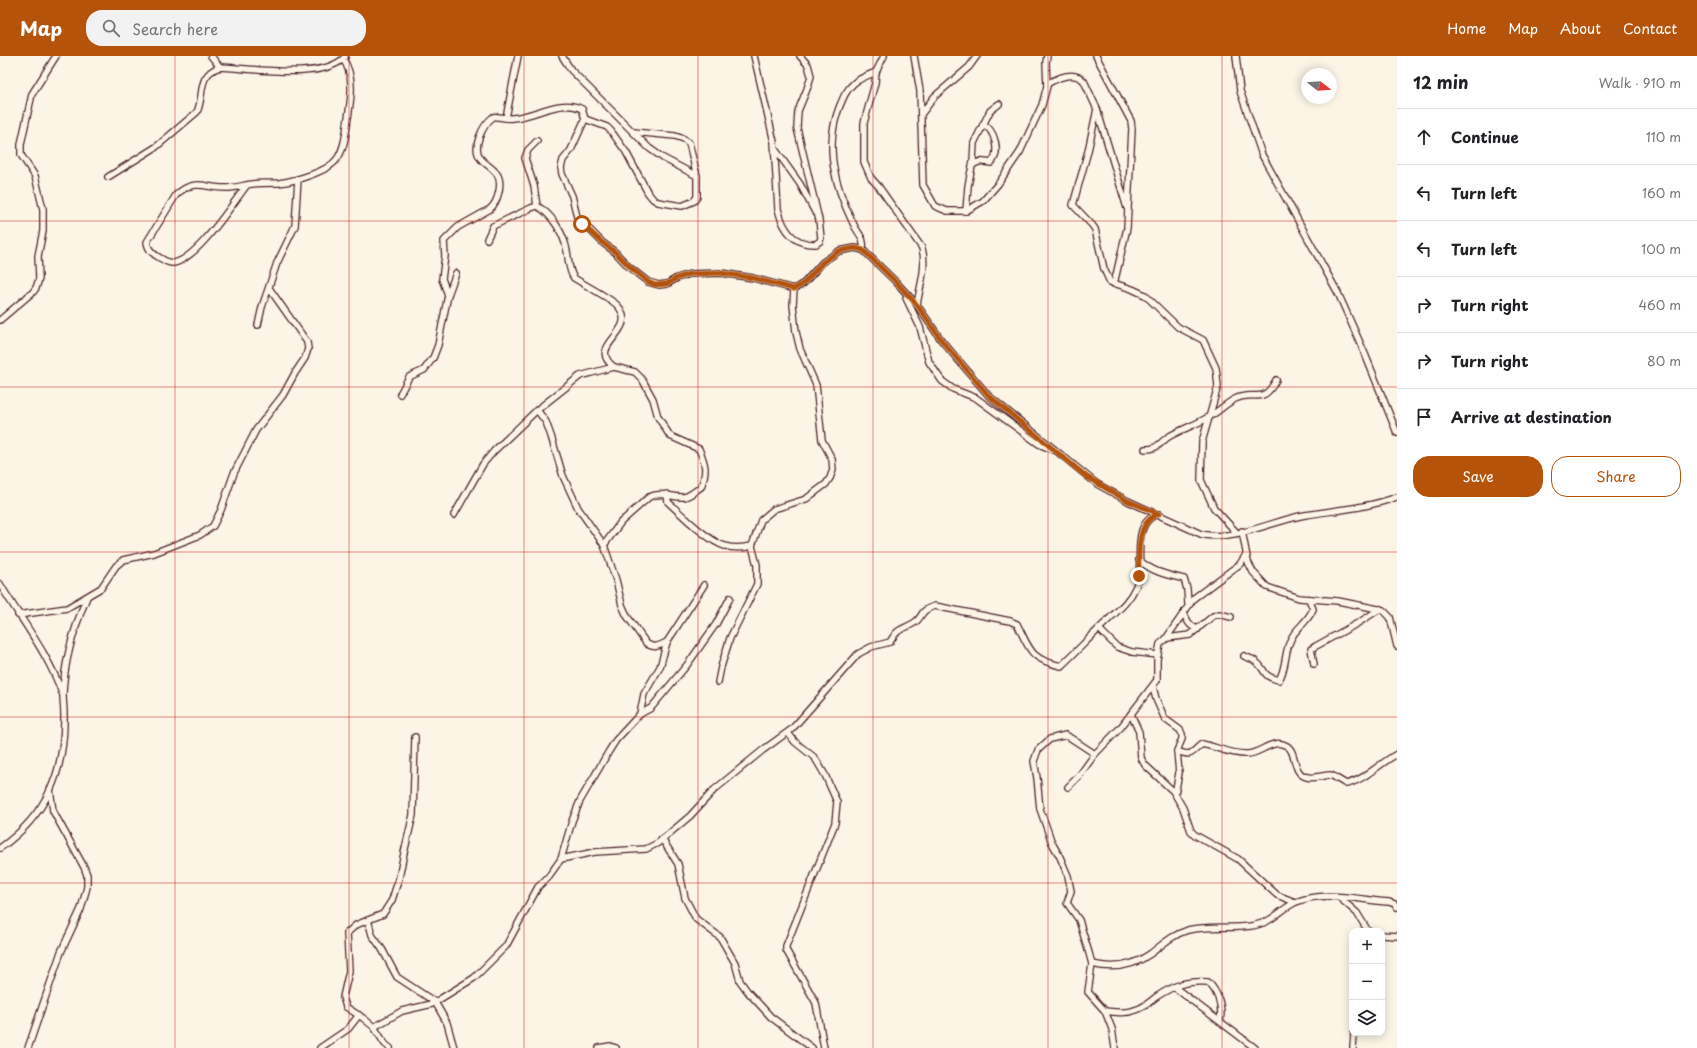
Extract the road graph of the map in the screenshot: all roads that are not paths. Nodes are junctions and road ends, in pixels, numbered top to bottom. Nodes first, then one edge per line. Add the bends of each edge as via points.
1 (56, 56) edge
2 (211, 56) edge
3 (518, 56) edge
4 (562, 56) edge
5 (754, 56) edge
6 (800, 56) edge
7 (884, 56) edge
8 (914, 56) edge
9 (977, 56) edge
10 (1047, 56) edge
11 (1096, 56) edge
12 (1236, 56) edge
13 (344, 57) edge
14 (220, 67) junction
15 (876, 72) junction
16 (1047, 84) junction
17 (999, 104) dead end
18 (1097, 109) junction
19 (922, 113) junction
20 (506, 118) junction
21 (585, 119) junction
22 (983, 124) junction
23 (633, 132) junction
24 (537, 141) dead end
25 (775, 149) junction
26 (973, 165) junction
27 (696, 176) junction
28 (108, 177) dead end
29 (298, 179) junction
30 (247, 185) junction
31 (537, 206) junction
32 (966, 211) junction
33 (1128, 212) junction
34 (819, 220) junction
35 (487, 239) dead end
36 (863, 250) junction
37 (456, 273) dead end
38 (1114, 284) junction
39 (269, 288) junction
40 (794, 289) junction
41 (902, 290) junction
42 (448, 295) junction
43 (917, 305) junction
44 (0, 320) edge
45 (258, 325) dead end
46 (614, 367) junction
47 (1276, 380) dead end
48 (400, 394) dead end
49 (537, 410) junction
50 (1208, 418) junction
51 (1397, 433) edge
52 (1145, 449) dead end
53 (1058, 452) junction
54 (667, 494) junction
55 (1397, 497) edge
56 (1159, 514) junction
57 (454, 515) dead end
58 (1239, 532) junction
59 (604, 545) junction
60 (752, 546) junction
61 (1245, 556) junction
62 (1139, 560) junction
63 (0, 584) edge
64 (704, 585) dead end
65 (88, 597) junction
66 (730, 598) dead end
67 (1309, 599) junction
68 (1188, 604) junction
69 (1380, 609) junction
70 (1184, 613) junction
71 (18, 615) junction
72 (1231, 617) dead end
73 (1098, 629) junction
74 (1198, 629) junction
75 (1167, 638) junction
76 (667, 642) junction
77 (1397, 646) edge
78 (1158, 654) junction
79 (1244, 656) dead end
80 (1314, 664) dead end
81 (718, 682) dead end
82 (1153, 687) junction
83 (63, 694) junction
84 (640, 714) junction
85 (1131, 714) junction
86 (788, 733) junction
87 (415, 737) dead end
88 (1177, 751) junction
89 (1095, 754) junction
90 (1397, 754) edge
91 (1068, 787) dead end
92 (50, 789) junction
93 (1175, 794) junction
94 (662, 839) junction
95 (0, 848) edge
96 (561, 859) junction
97 (1340, 898) junction
98 (1295, 902) junction
99 (1397, 907) edge
100 (368, 920) junction
101 (1366, 928) edge
102 (1385, 935) edge
103 (1397, 936) edge
104 (1092, 964) junction
105 (1174, 987) junction
106 (435, 1002) junction
107 (1105, 1011) junction
108 (359, 1016) junction
109 (1220, 1021) junction
110 (374, 1027) junction
111 (1354, 1036) edge
112 (28, 1048) edge
113 (320, 1048) edge
114 (390, 1048) edge
115 (454, 1048) edge
116 (599, 1048) edge
117 (616, 1048) edge
118 (812, 1048) edge
119 (824, 1048) edge
120 (1115, 1048) edge
121 (1255, 1048) edge
122 (1353, 1048) edge

1 - 44 street via 32,94 21,144 21,155 35,176 43,209 43,231 38,256 39,279 33,292
2 - 14 street
3 - 20 street
4 - 23 street via 572,70
5 - 25 street
6 - 34 street via 808,65 811,76 798,111 797,128
7 - 15 street
8 - 19 street
9 - 19 street via 969,67 935,96
10 - 16 street
11 - 33 street via 1131,121
12 - 51 street via 1240,91 1262,155 1338,293
13 - 14 street via 336,65 318,70 288,72
13 - 29 street via 350,70 350,85 349,111 342,148 337,160 321,171
14 - 28 street via 211,70 206,78 200,91 200,106 189,120 156,147
15 - 36 street via 856,81 844,95 833,128 832,140 834,173 853,224 863,239
15 - 43 street via 864,123 864,162 871,178 922,248 925,272
16 - 18 street via 1066,75 1080,77
16 - 32 street via 1042,105 1020,152 983,201
17 - 22 street via 990,111
18 - 33 street
18 - 38 street via 1073,205 1095,229 1104,270
19 - 32 street via 923,185 935,206 947,211
20 - 21 street via 527,116 560,106 579,107
20 - 42 street via 493,117 482,131 476,148 480,157 499,178 500,188 494,206 458,227 444,241 442,279
21 - 27 street via 611,131 626,152 648,193 658,202 682,206 694,201 697,197
21 - 40 street via 561,168 577,217 648,282 659,285 690,274 721,273
22 - 26 street via 974,143
22 - 26 street via 988,126 993,134 996,154 991,163 976,162
23 - 27 street via 663,158
23 - 27 street via 684,139 689,143
24 - 31 street via 524,158 534,186
25 - 34 street via 800,184
25 - 34 street via 778,209 783,226 797,240 816,244 821,238
26 - 32 street
29 - 30 street
29 - 39 street via 295,226 277,263
30 - 30 street via 227,188 198,184 182,190 176,195 147,242 150,250 168,263 189,255 219,223
31 - 35 street via 492,226
31 - 46 street via 550,214 561,233 567,249 570,273 618,305 623,315 624,325 605,351 605,357
33 - 38 street via 1124,244
36 - 40 street via 855,248 839,251
36 - 41 street
37 - 42 street
38 - 50 street via 1145,295 1178,327 1202,340 1216,368 1218,378
39 - 45 street
39 - 65 street via 307,342 308,350 286,391 251,439 213,526 154,553 123,560 101,588
40 - 60 street via 793,315 796,332 800,349 816,385 822,440 832,459 833,470 826,484 806,499 774,508 765,515 758,526
41 - 43 street
41 - 53 street via 917,318 929,362 942,381 953,389 976,398 1039,444
42 - 48 street via 433,358 424,370 409,377
43 - 53 street via 942,341 989,396
46 - 49 street via 580,376
46 - 54 street via 635,372 642,379 653,399 658,417 670,436 699,449 705,462 706,470 701,487 685,497
47 - 50 street via 1265,394 1235,399
49 - 57 street via 483,464
49 - 59 street via 546,422 563,476 578,508
50 - 52 street via 1169,437 1150,450
50 - 58 street via 1202,442 1201,480 1214,508
53 - 56 street via 1098,484 1128,501
54 - 59 street via 649,497 621,522
54 - 60 street via 668,502 718,544 732,548
55 - 58 street via 1366,506 1303,516
56 - 58 street via 1200,534 1209,536
56 - 62 street via 1150,518 1145,525
58 - 61 street
59 - 76 street via 627,616 650,646
60 - 81 street via 757,565 757,584 730,638
61 - 67 street via 1267,587
61 - 68 street via 1240,564
62 - 68 street via 1155,571 1184,579
62 - 73 street via 1139,576 1134,590 1123,606
63 - 71 street
64 - 76 street
65 - 71 street via 67,608
65 - 83 street via 69,650
66 - 84 street via 716,624 687,665 651,708
67 - 69 street
67 - 79 street via 1313,609 1310,617 1291,638 1283,674 1279,680 1269,677 1254,659
68 - 70 street
69 - 77 street via 1390,617
69 - 80 street via 1311,649
70 - 74 street via 1193,628
70 - 75 street
71 - 83 street via 42,650
72 - 74 street via 1218,614
73 - 78 street via 1117,647 1132,652
73 - 86 street via 1061,666 1045,662 1032,653 1017,624 1010,621 935,606 926,609 915,622 898,630 890,642 858,654 806,716
74 - 75 street via 1190,635
75 - 78 street via 1160,644
76 - 84 street via 660,667 644,694
78 - 82 street via 1157,680
82 - 85 street
82 - 88 street via 1165,719 1180,730 1182,739
83 - 92 street via 61,760
84 - 96 street via 608,751 580,801
85 - 89 street
85 - 93 street via 1139,732 1141,758
86 - 94 street via 714,790 690,816
86 - 119 street via 815,758 837,802 835,824 786,946 816,1003
87 - 100 street via 414,804 399,878 392,900 383,914
88 - 90 street via 1192,754 1202,744 1238,754 1250,754 1272,745 1286,745 1290,748 1297,770 1302,776 1331,775 1346,784 1354,782
88 - 93 street via 1178,773
89 - 91 street
89 - 104 street via 1066,735 1050,739 1038,750 1034,761 1040,808 1052,843 1068,876 1070,891 1067,903 1079,920
92 - 95 street via 33,819
92 - 112 street via 53,811 84,867 87,887 81,909 61,952
93 - 98 street via 1195,835 1238,859 1277,895
94 - 96 street via 646,849 595,852
94 - 118 street via 678,864 686,898 696,920 720,937 735,963 740,981 748,992 771,1017
96 - 106 street via 538,887 506,946 474,978
97 - 98 street via 1310,897
97 - 99 street via 1389,902
97 - 101 street via 1357,913
98 - 104 street via 1261,924 1200,927 1175,935 1149,955 1128,965 1104,967
100 - 106 street via 372,935 397,977
100 - 108 street via 356,925 347,933 349,972 343,997 346,1007
102 - 103 street
104 - 107 street via 1088,992
105 - 107 street via 1136,1010
105 - 109 street
105 - 109 street via 1190,981 1208,982 1216,990
106 - 110 street via 402,1011
106 - 115 street via 447,1023
107 - 120 street via 1112,1029
108 - 110 street
108 - 113 street via 348,1029
109 - 121 street
110 - 114 street
111 - 122 street
116 - 117 street

